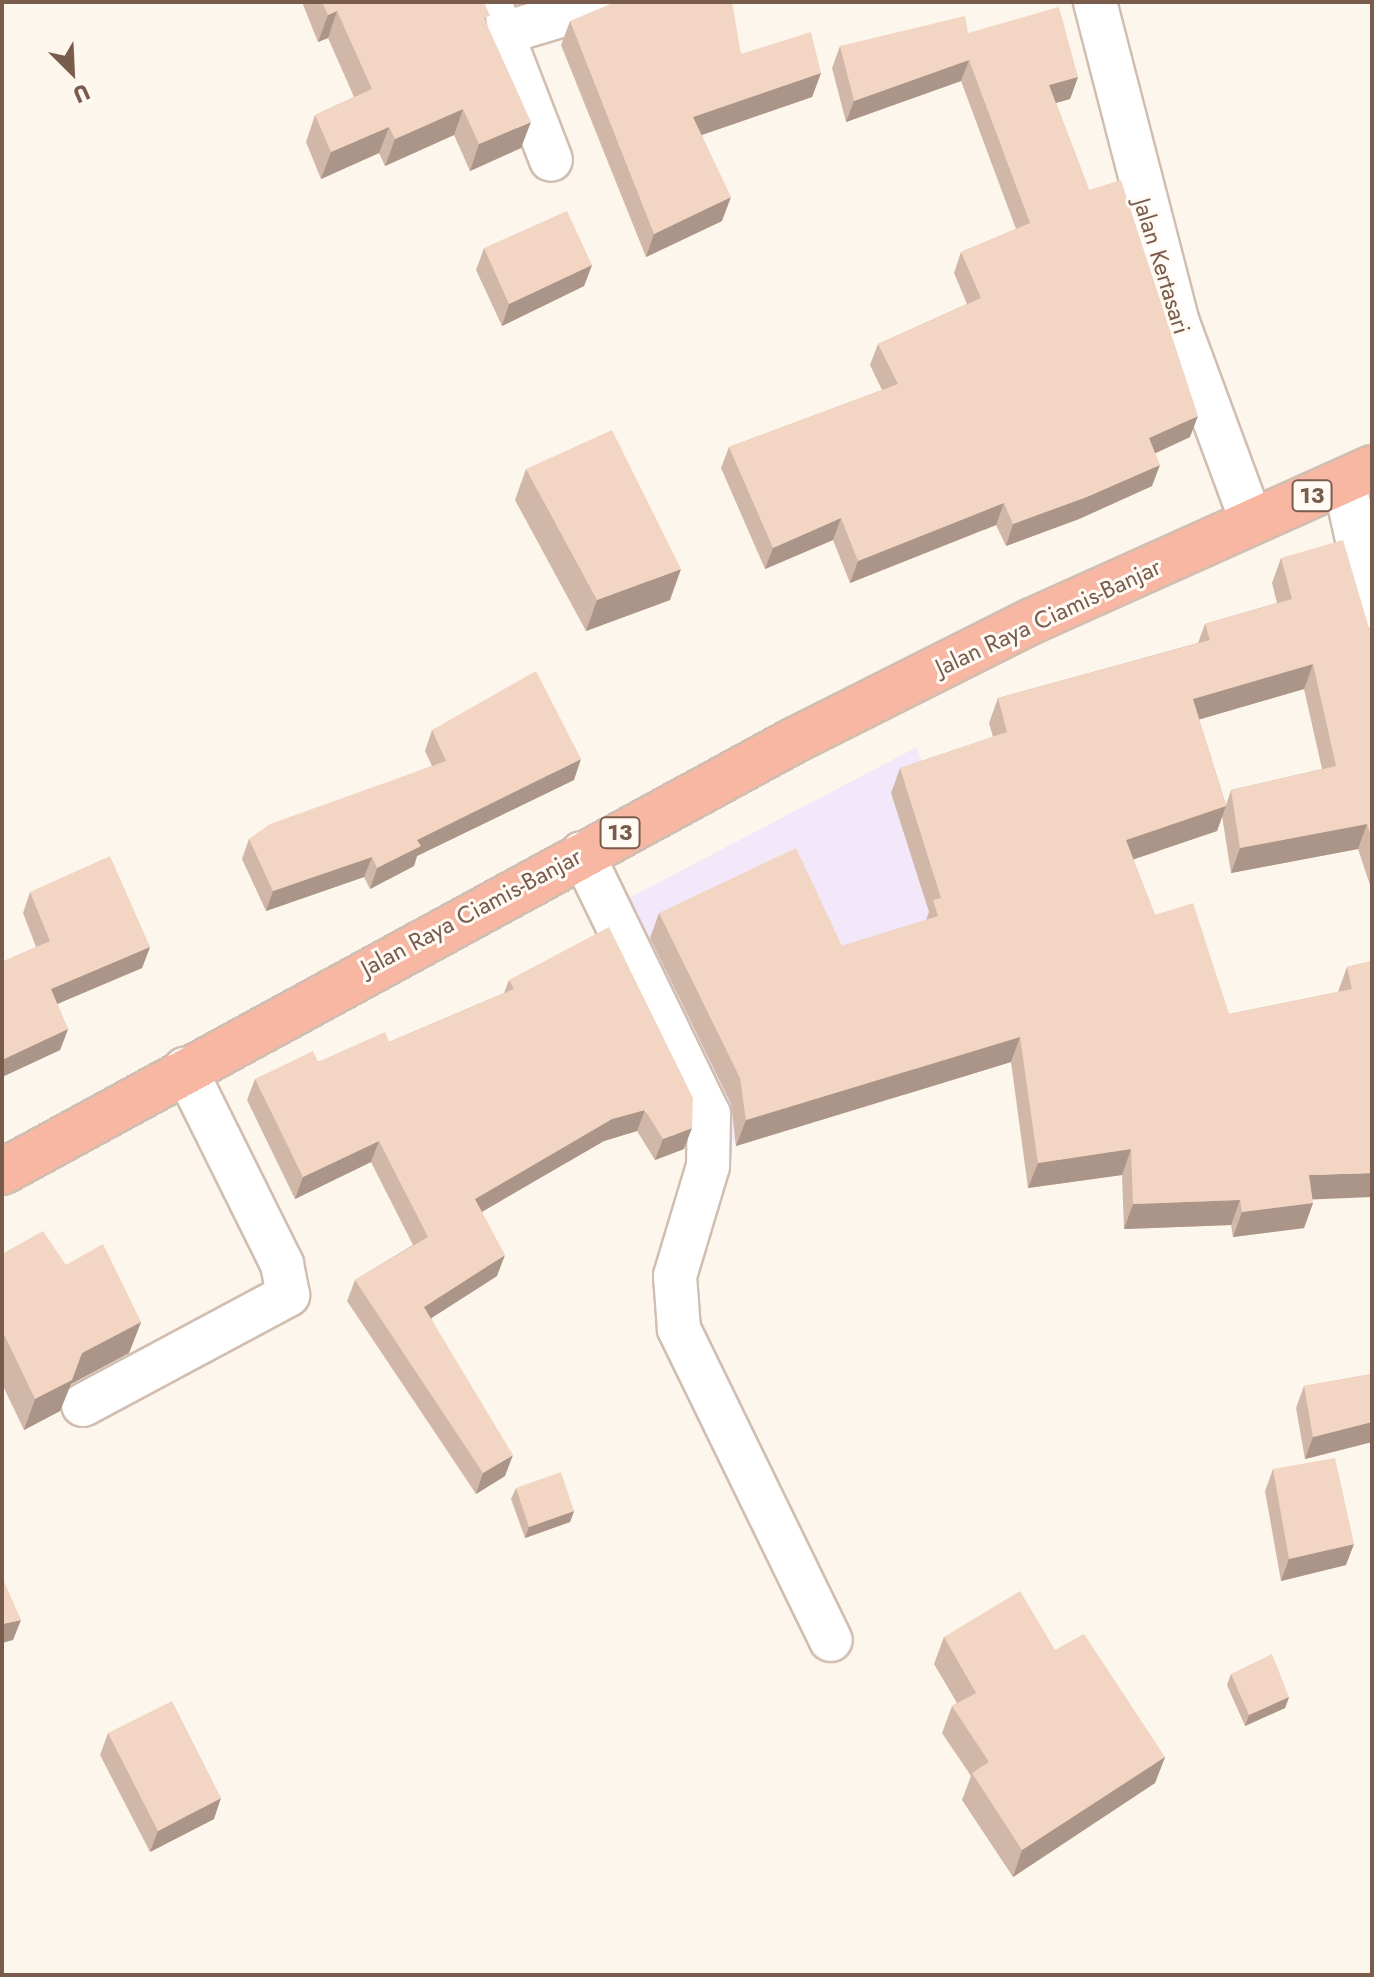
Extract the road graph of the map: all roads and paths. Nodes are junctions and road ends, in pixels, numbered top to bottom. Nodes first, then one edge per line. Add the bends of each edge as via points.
1 (607, 2) edge
2 (1095, 2) edge
3 (497, 18) edge
4 (551, 160) dead end
5 (1358, 474) edge
6 (1252, 523) junction
7 (1372, 607) edge
8 (582, 853) junction
9 (185, 1069) junction
10 (2, 1172) edge
11 (83, 1405) dead end
12 (831, 1640) dead end

1 - 3 street
2 - 6 street, Jalan Kertasari via 1177,320
3 - 4 street
5 - 6 highway, 13
5 - 7 street
6 - 8 highway, Jalan Raya Ciamis-Banjar / 13 via 1032,621
8 - 9 highway, Jalan Raya Ciamis-Banjar / 13
8 - 12 street via 709,1114 708,1166 675,1276 679,1329
9 - 10 highway, Jalan Raya Ciamis-Banjar / 13
9 - 11 street via 282,1264 288,1295

